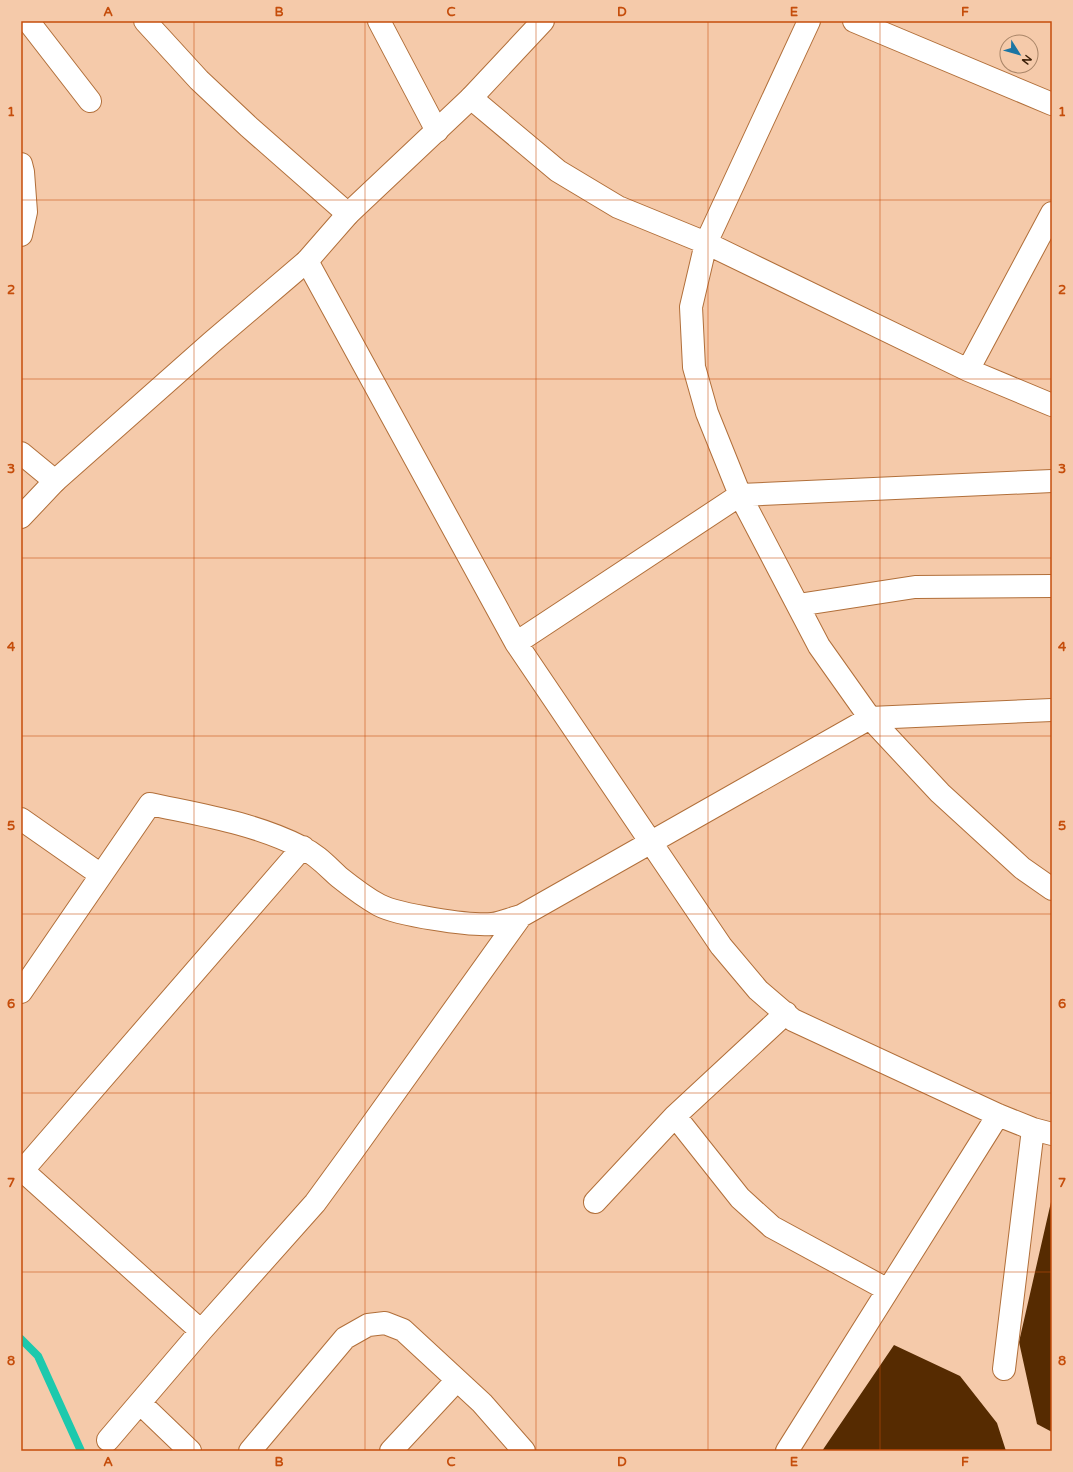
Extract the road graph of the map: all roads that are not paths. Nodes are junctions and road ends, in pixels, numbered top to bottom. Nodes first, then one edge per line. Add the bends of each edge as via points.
1 (28, 21) edge
2 (145, 21) edge
3 (379, 21) edge
4 (543, 21) edge
5 (809, 21) edge
6 (854, 21) edge
7 (471, 98) junction
8 (90, 101) dead end
9 (1052, 104) edge
10 (437, 131) junction
11 (21, 164) edge
12 (1052, 213) edge
13 (348, 214) junction
14 (21, 235) edge
15 (706, 243) junction
16 (307, 261) junction
17 (968, 370) junction
18 (1052, 405) edge
19 (21, 453) edge
20 (55, 481) junction
21 (1052, 481) edge
22 (740, 495) junction
23 (21, 517) edge
24 (1052, 586) edge
25 (798, 605) junction
26 (516, 642) junction
27 (1052, 710) edge
28 (870, 718) junction
29 (23, 827) edge
30 (651, 841) junction
31 (303, 848) junction
32 (101, 875) junction
33 (1052, 889) edge
34 (521, 916) junction
35 (21, 992) edge
36 (786, 1013) junction
37 (998, 1115) junction
38 (676, 1116) junction
39 (1043, 1132) edge
40 (22, 1169) edge
41 (595, 1202) dead end
42 (888, 1290) junction
43 (201, 1330) junction
44 (1004, 1369) dead end
45 (457, 1380) junction
46 (140, 1403) junction
47 (108, 1440) dead end
48 (190, 1451) edge
49 (250, 1451) edge
50 (391, 1451) edge
51 (524, 1451) edge
52 (787, 1451) edge

1 - 8 street
2 - 13 street via 199,80
3 - 10 street
4 - 7 street
5 - 15 street
6 - 9 street
7 - 10 street
7 - 15 street via 558,171 618,207
10 - 13 street
11 - 14 street via 26,212
12 - 17 street
13 - 16 street
15 - 17 street
15 - 22 street via 691,307 694,366 708,413
16 - 20 street
16 - 26 street
17 - 18 street
19 - 20 street
20 - 23 street
21 - 22 street
22 - 25 street
22 - 26 street
24 - 25 street via 915,587
25 - 28 street via 819,646
26 - 30 street
27 - 28 street
28 - 30 street
28 - 33 street via 940,793 1022,868
29 - 32 street
30 - 34 street
30 - 36 street via 721,946 758,990
31 - 32 street via 255,828 150,804
31 - 34 street via 379,905 401,912 457,922 492,924
31 - 40 street
32 - 35 street
34 - 43 street via 315,1202
36 - 37 street via 793,1020
36 - 38 street
37 - 39 street
37 - 42 street
38 - 41 street
38 - 42 street via 740,1198 772,1227
39 - 44 street
40 - 43 street
42 - 52 street
43 - 46 street
45 - 49 street via 403,1330 385,1323 368,1325 345,1338
45 - 50 street
45 - 51 street via 482,1403
46 - 47 street
46 - 48 street

